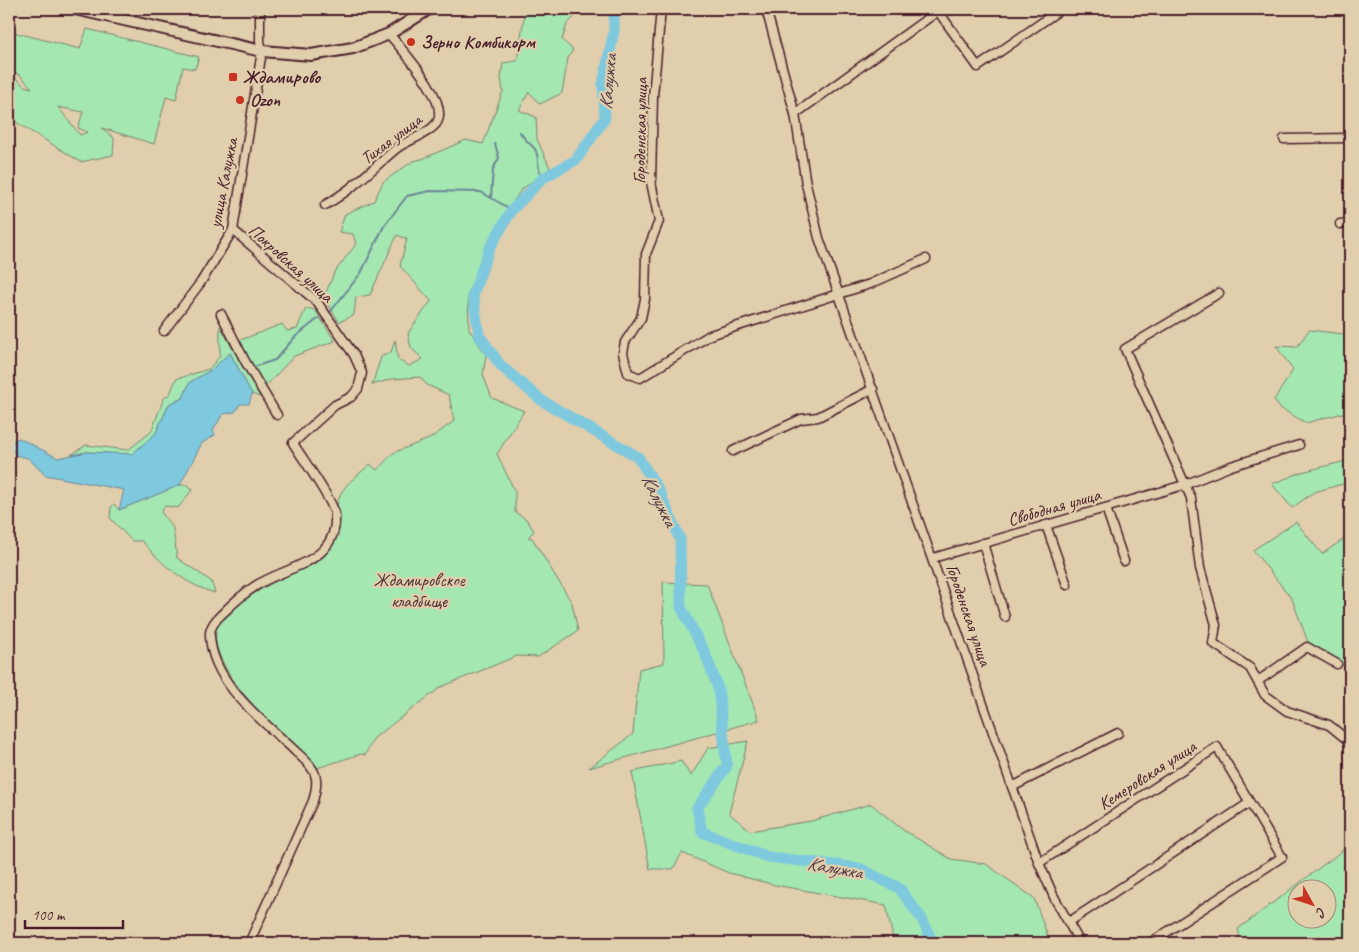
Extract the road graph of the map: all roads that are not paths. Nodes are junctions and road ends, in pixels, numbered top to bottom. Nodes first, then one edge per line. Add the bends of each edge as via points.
1 (76, 9) edge
2 (260, 9) edge
3 (429, 9) edge
4 (661, 9) edge
5 (766, 9) edge
6 (1061, 9) edge
7 (389, 34) junction
8 (262, 51) junction
9 (795, 114) junction
10 (1350, 138) edge
11 (1284, 139) dead end
12 (325, 205) dead end
13 (1350, 223) edge
14 (1340, 224) dead end
15 (233, 230) junction
16 (926, 260) dead end
17 (839, 292) junction
18 (1220, 293) dead end
19 (221, 314) dead end
20 (164, 331) dead end
21 (873, 389) junction
22 (277, 416) dead end
23 (1299, 445) dead end
24 (733, 451) dead end
25 (1184, 485) junction
26 (1106, 508) junction
27 (1046, 525) junction
28 (983, 544) junction
29 (933, 558) junction
30 (1124, 561) dead end
31 (1067, 585) dead end
32 (1005, 617) dead end
33 (1337, 664) dead end
34 (1258, 681) junction
35 (1118, 733) dead end
36 (1350, 742) edge
37 (1012, 787) junction
38 (1249, 803) junction
39 (1039, 863) junction
40 (1069, 922) junction
41 (249, 943) edge
42 (1080, 943) edge
43 (1150, 943) edge

1 - 8 main road
2 - 8 street, улица Калужка
3 - 7 main road
4 - 17 street, Городенская улица via 653,96 651,182 660,221 646,254 645,299 641,318 625,342 623,353 628,373 640,378 710,335
5 - 9 street, Городенская улица
6 - 9 street via 978,67 938,12
7 - 8 main road via 353,48 311,55
7 - 12 street, Тихая улица via 427,81 440,116 435,125 398,147 346,193
8 - 15 street, улица Калужка
9 - 17 street, Городенская улица via 819,238
10 - 11 street
13 - 14 street
15 - 20 street, улица Калужка via 201,282
15 - 41 street, Покровская улица via 317,302 354,355 362,374 358,389 351,397 335,405 293,443 332,502 335,515 329,542 316,558 258,584 215,621 209,635 224,677 308,764 316,778 314,801
16 - 17 street, Городенская улица via 870,284
17 - 21 street, Городенская улица
18 - 25 street via 1125,349
19 - 22 street
21 - 24 street via 818,417 801,419
21 - 29 street, Городенская улица
23 - 25 street, Свободная улица via 1230,466
25 - 26 street, Свободная улица
25 - 34 street via 1191,498 1200,568 1216,625 1213,643 1250,668
26 - 27 street, Свободная улица
26 - 30 street
27 - 28 street, Свободная улица
27 - 31 street
28 - 29 street, Свободная улица
28 - 32 street
29 - 37 street, Городенская улица
33 - 34 street via 1307,647
34 - 36 street via 1265,695 1287,711 1329,725
35 - 37 street
37 - 39 street, Городенская улица
38 - 39 street, Кемеровская улица via 1217,747
38 - 40 street
38 - 43 street, Кемеровская улица via 1282,857
39 - 40 street, Городенская улица
40 - 42 street, Городенская улица

